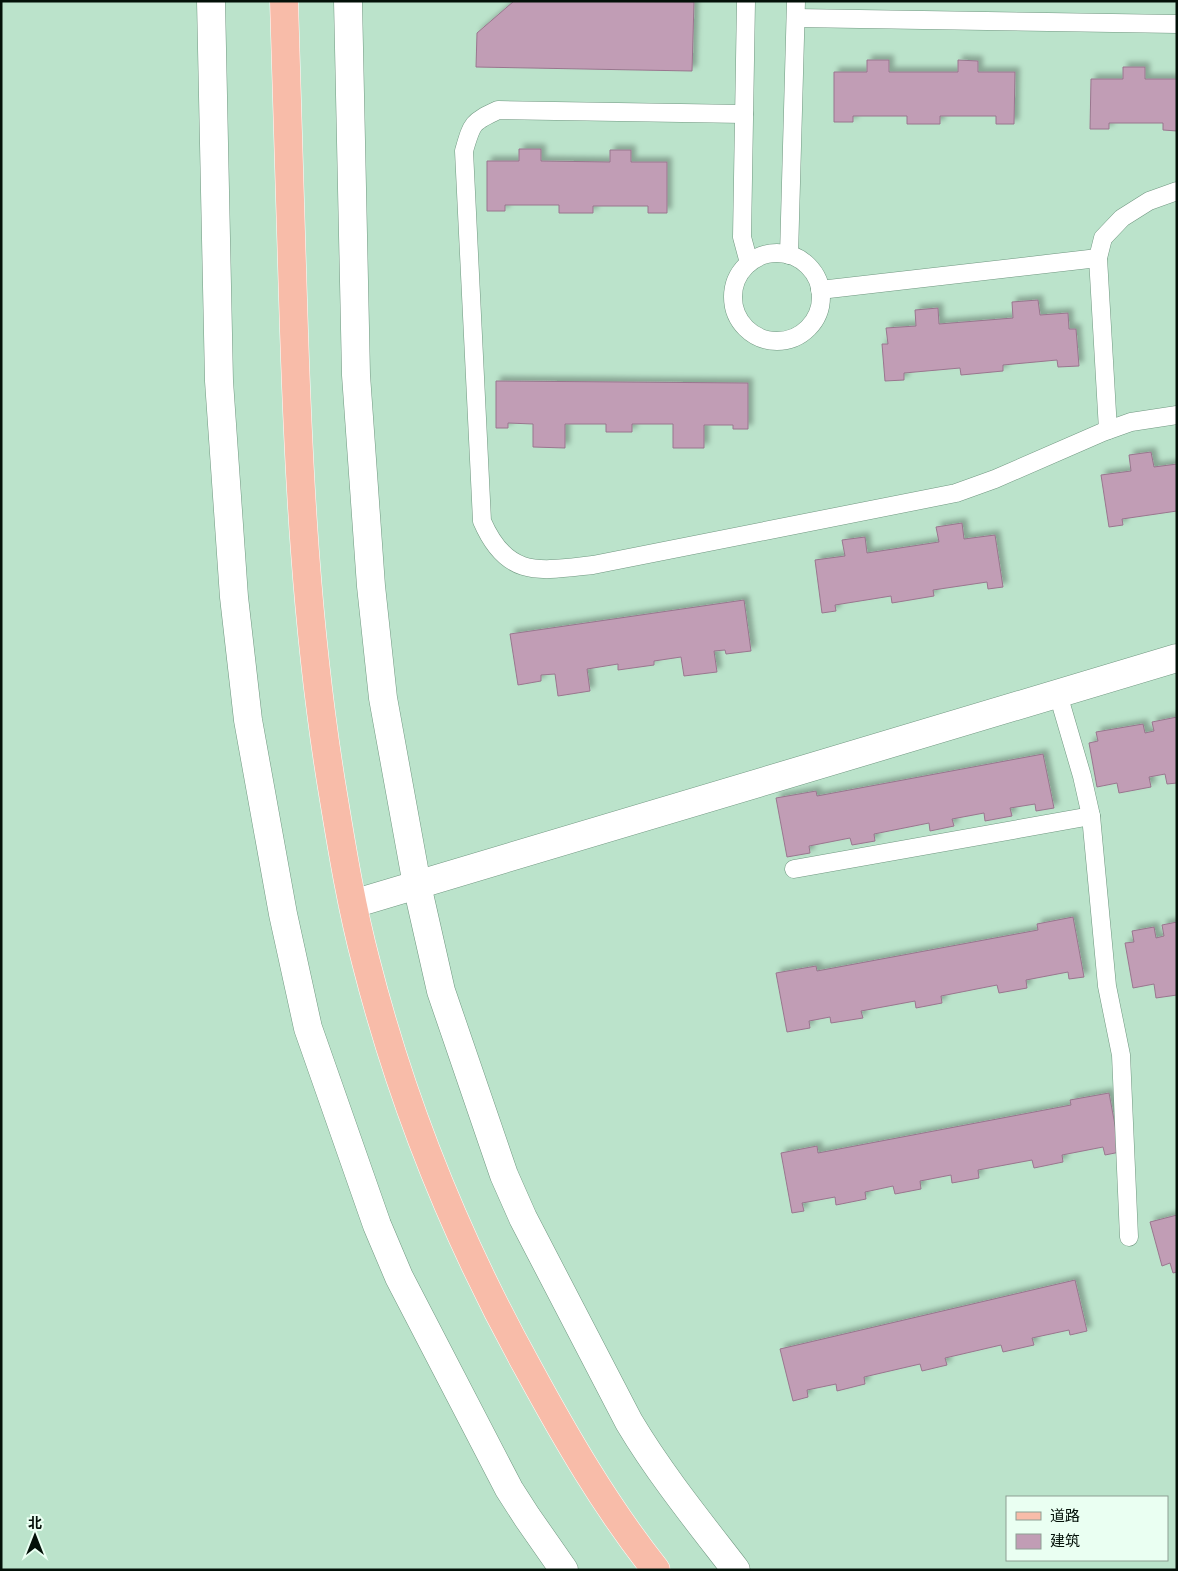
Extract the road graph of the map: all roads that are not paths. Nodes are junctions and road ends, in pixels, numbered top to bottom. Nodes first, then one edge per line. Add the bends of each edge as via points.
1 (211, 1) edge
2 (269, 1) edge
3 (284, 1) edge
4 (348, 1) edge
5 (746, 1) edge
6 (796, 9) edge
7 (1177, 24) edge
8 (744, 114) junction
9 (1177, 191) edge
10 (789, 255) junction
11 (1098, 258) junction
12 (749, 263) junction
13 (820, 290) junction
14 (1177, 415) edge
15 (1108, 430) junction
16 (1177, 658) edge
17 (1058, 694) junction
18 (1090, 816) junction
19 (794, 869) dead end
20 (417, 885) junction
21 (353, 904) junction
22 (1129, 1237) dead end
23 (564, 1570) edge
24 (637, 1570) edge
25 (656, 1570) edge
26 (736, 1570) edge

1 - 23 street via 219,381 234,597 248,720 283,914 308,1028 377,1225 399,1276 509,1489
2 - 24 main road via 282,429 298,654 330,867 351,963 394,1108 459,1269 548,1435 596,1514
3 - 21 main road via 304,560 327,758
4 - 20 street via 356,375 371,586 383,698
5 - 8 lane
6 - 7 lane
6 - 10 lane
8 - 12 lane via 742,237
8 - 15 lane via 498,110 480,118 471,128 464,150 482,521 490,538 509,560 531,569 593,565 956,493
9 - 11 lane via 1150,201 1122,218 1103,238
10 - 12 lane via 775,253
10 - 13 lane via 810,268
11 - 13 lane
11 - 15 lane
12 - 13 lane via 734,286 733,300 736,314 756,336 784,341 809,328 817,316
14 - 15 lane via 1131,422
16 - 17 street
17 - 18 lane
17 - 20 street
18 - 19 lane
18 - 22 lane via 1107,986 1121,1055
20 - 21 street
20 - 26 street via 440,991 504,1175 523,1218 641,1442
21 - 25 main road via 365,959 409,1104 473,1263 561,1427 609,1506

